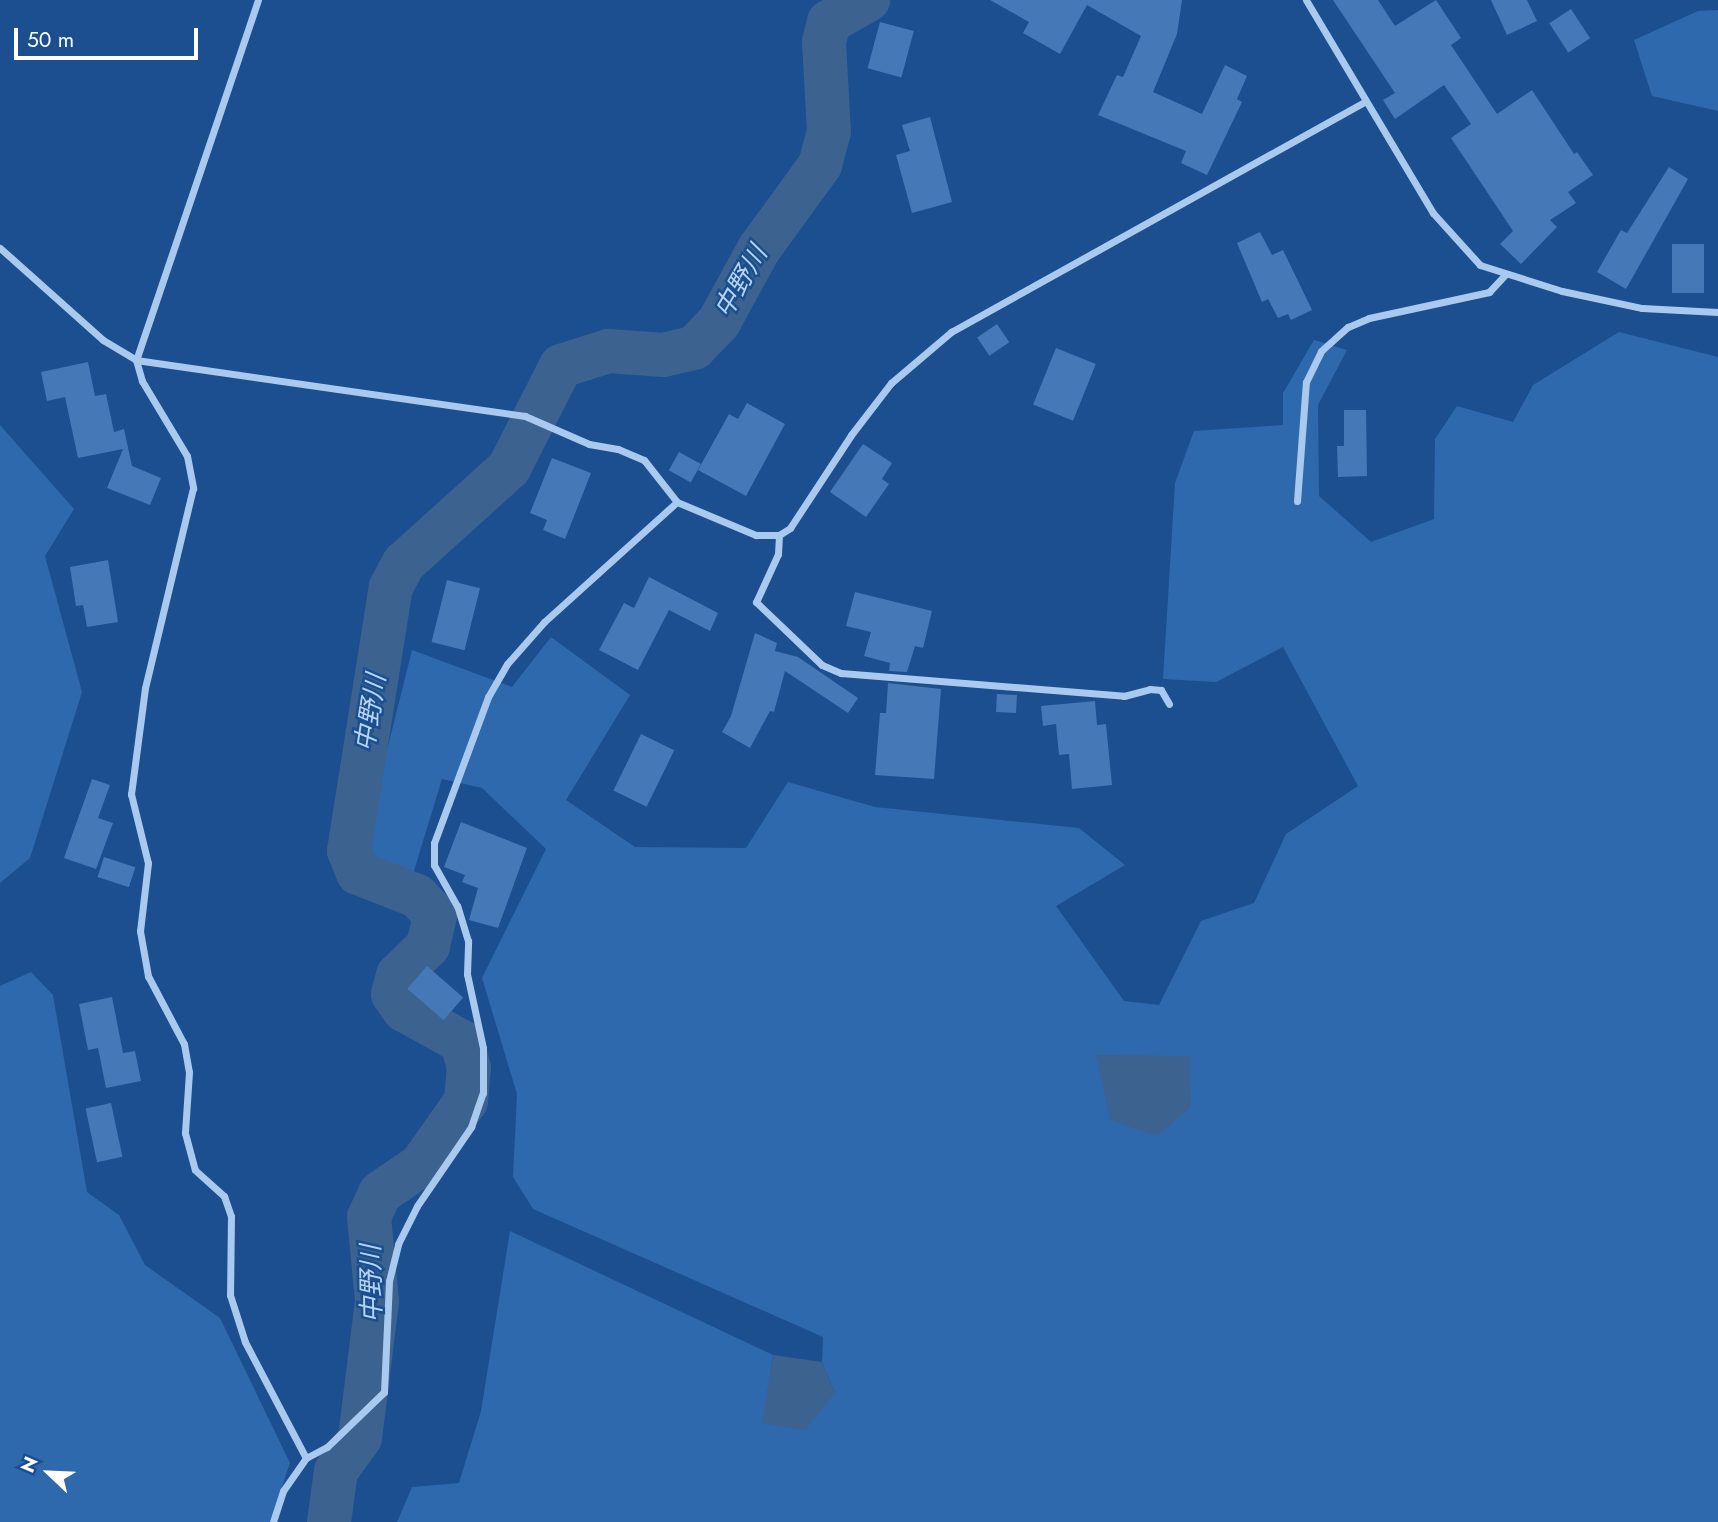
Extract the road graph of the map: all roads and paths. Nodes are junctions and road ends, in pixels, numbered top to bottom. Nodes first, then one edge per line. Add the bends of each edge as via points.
1 (258, 0) edge
2 (1306, 0) edge
3 (1364, 102) junction
4 (0, 248) edge
5 (1505, 275) junction
6 (1718, 312) edge
7 (136, 360) junction
8 (1297, 501) dead end
9 (677, 502) junction
10 (779, 535) junction
11 (1169, 704) dead end
12 (306, 1458) junction
13 (273, 1522) edge

1 - 7 street
2 - 3 street
3 - 5 street via 1433,213 1480,265
3 - 10 street via 951,332 891,383 790,528
4 - 7 street via 103,340
5 - 6 street via 1642,308
5 - 8 street via 1489,292 1369,318 1348,327 1321,351 1306,382
7 - 9 street via 525,416 589,444 644,460
7 - 12 street via 142,381 187,456 193,488 145,688 131,794 148,863 142,942 148,976 184,1044 189,1072 185,1133 195,1170 224,1196 231,1216 230,1295 245,1342
9 - 10 street via 756,535
9 - 12 street via 544,622 507,664 488,697 434,843 434,865 457,906 468,941 467,974 483,1048 484,1093 471,1127 417,1206 398,1244 390,1281 384,1392 327,1447
10 - 11 street via 778,554 756,602 821,665 841,673 1124,696 1161,690
12 - 13 street via 283,1491

